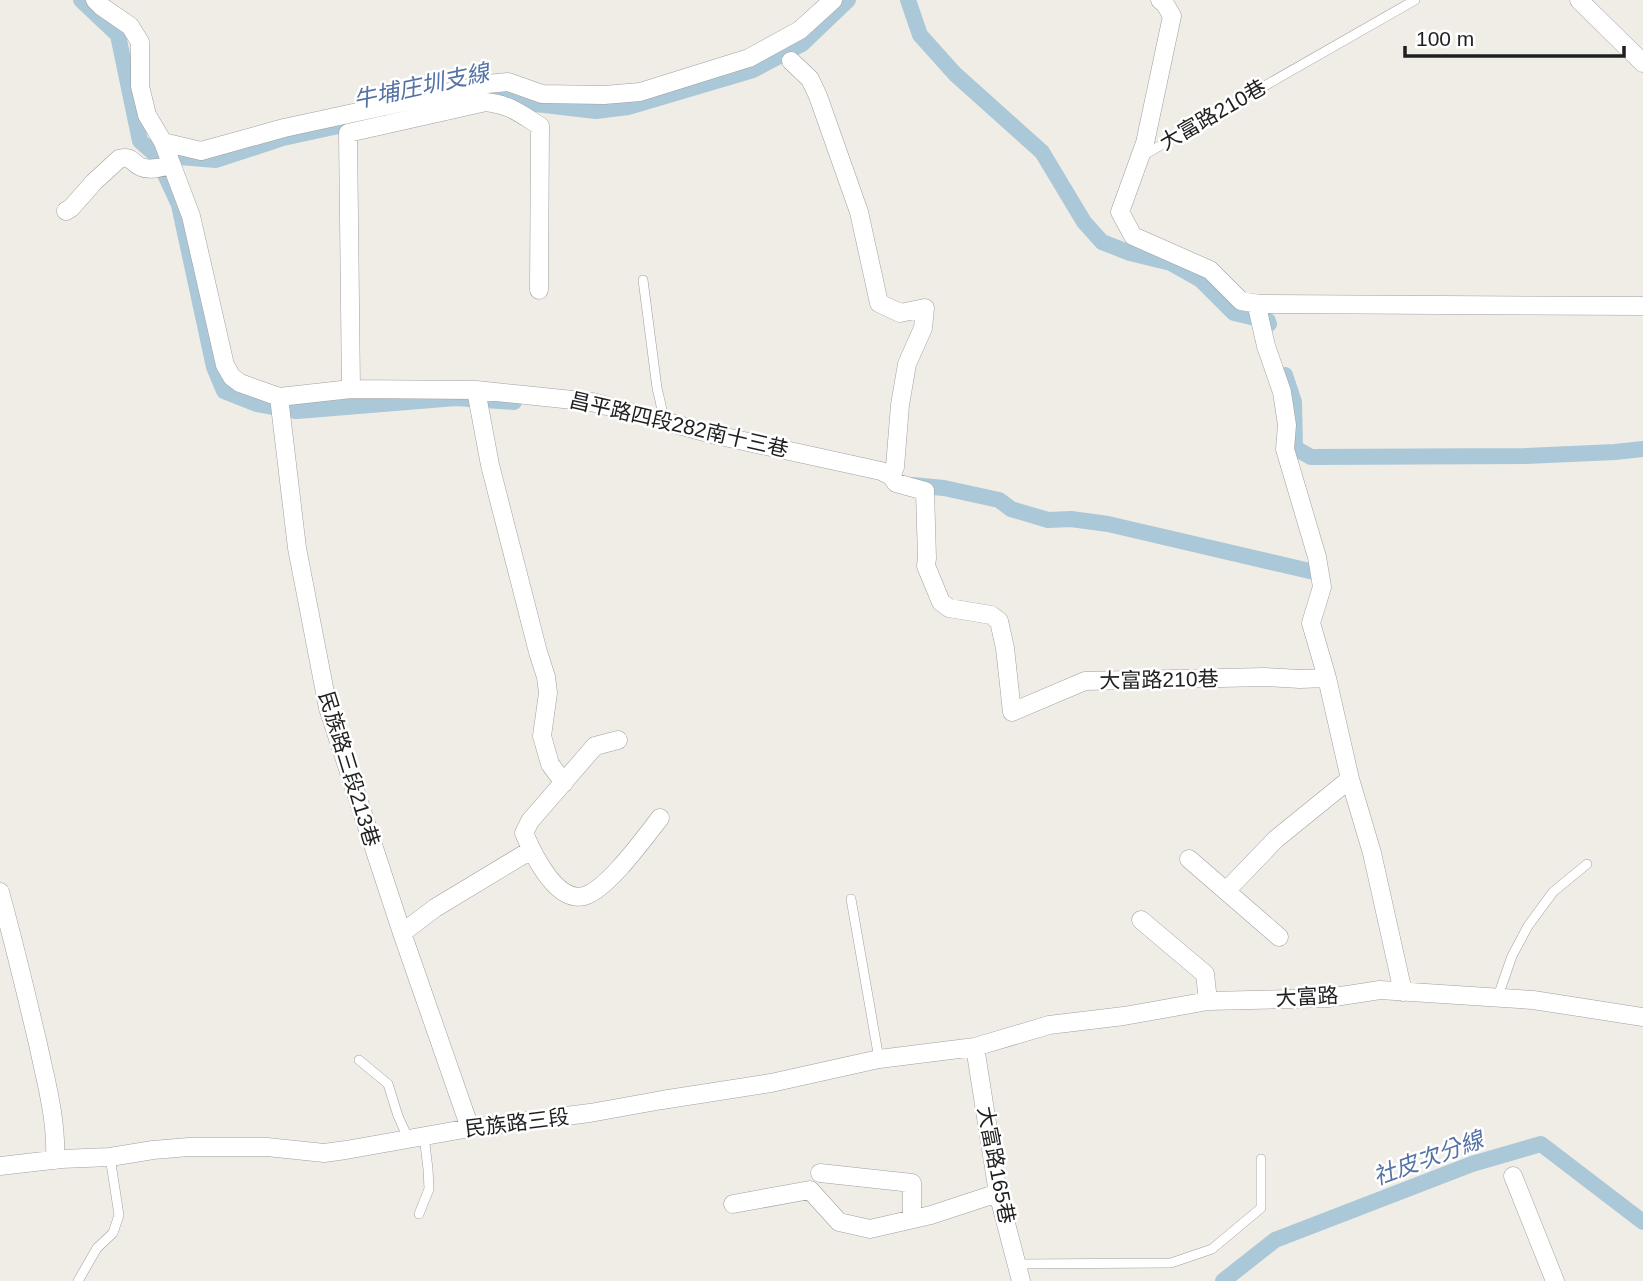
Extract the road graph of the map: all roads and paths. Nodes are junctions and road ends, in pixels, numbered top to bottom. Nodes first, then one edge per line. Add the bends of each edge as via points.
1 (95, 0) edge
2 (833, 0) edge
3 (1160, 0) edge
4 (1415, 0) edge
5 (1579, 0) edge
6 (783, 52) junction
7 (1643, 63) edge
8 (541, 110) junction
9 (163, 142) junction
10 (1141, 157) junction
11 (172, 165) junction
12 (66, 211) dead end
13 (643, 280) dead end
14 (539, 290) dead end
15 (1643, 306) edge
16 (1259, 307) junction
17 (351, 389) junction
18 (476, 390) junction
19 (279, 397) junction
20 (661, 420) junction
21 (891, 476) junction
22 (1326, 678) junction
23 (618, 740) dead end
24 (1350, 779) junction
25 (564, 783) junction
26 (660, 818) dead end
27 (531, 850) junction
28 (1189, 859) dead end
29 (1587, 864) dead end
30 (1226, 891) junction
31 (0, 892) edge
32 (851, 899) dead end
33 (1141, 920) dead end
34 (401, 933) junction
35 (1279, 937) dead end
36 (1403, 992) junction
37 (1497, 999) junction
38 (1208, 1001) junction
39 (1643, 1017) edge
40 (975, 1047) junction
41 (878, 1059) junction
42 (359, 1060) dead end
43 (470, 1128) junction
44 (416, 1137) junction
45 (110, 1157) junction
46 (1261, 1158) dead end
47 (55, 1160) junction
48 (0, 1166) edge
49 (820, 1173) dead end
50 (1513, 1176) dead end
51 (999, 1192) junction
52 (733, 1204) dead end
53 (419, 1214) dead end
54 (912, 1219) junction
55 (1019, 1272) edge
56 (78, 1281) edge
57 (1555, 1281) edge

1 - 9 street, 昌平路四段282南十三巷 via 130,26 140,42 140,86 147,115
2 - 6 street
3 - 10 street via 1172,16
4 - 10 lane, 大富路210巷
5 - 7 street
6 - 8 street via 749,58 640,93 604,95
6 - 21 street via 810,79 818,96 859,212 879,303 900,313 925,308 923,328 907,363
8 - 9 street via 508,82 284,128 201,151
8 - 14 street
8 - 17 street via 516,111 486,102 348,133
9 - 11 street, 昌平路四段282南十三巷
10 - 16 street, 大富路210巷 via 1120,212 1133,236 1210,270 1241,301
11 - 12 street via 149,168 119,159
11 - 19 street, 昌平路四段282南十三巷 via 191,216 225,365 240,383
13 - 20 lane
15 - 16 street, 大富路210巷
16 - 22 street via 1282,392 1285,449 1317,557 1322,587 1311,623
17 - 18 street, 昌平路四段282南十三巷
17 - 19 street, 昌平路四段282南十三巷
18 - 20 street, 昌平路四段282南十三巷 via 592,402
18 - 25 street via 490,465 546,677 542,736 550,764
19 - 34 street, 民族路三段213巷 via 297,548 328,708
20 - 21 street, 昌平路四段282南十三巷
21 - 22 street, 大富路210巷 via 896,483 925,491 926,566 941,602 999,621 1012,712 1085,681
22 - 24 street
23 - 25 street via 595,746
24 - 30 street via 1276,839
24 - 36 street
25 - 27 street via 524,833
26 - 27 street via 600,888 585,896 572,897 555,885
27 - 34 street
28 - 30 street
29 - 37 lane via 1553,892 1528,926
30 - 35 street
31 - 47 street via 48,1089
32 - 41 lane
33 - 38 street via 1205,974
34 - 43 street, 民族路三段213巷
36 - 37 street, 大富路
36 - 38 street, 大富路
37 - 39 street, 大富路
38 - 40 street, 大富路 via 1049,1026
40 - 41 street, 民族路三段
40 - 51 street, 大富路165巷
41 - 43 street, 民族路三段 via 772,1083 590,1114
42 - 44 lane via 388,1084 398,1116
43 - 44 street, 民族路三段
44 - 45 street, 民族路三段 via 324,1153 189,1147
44 - 53 lane via 428,1169 429,1189
45 - 47 street, 民族路三段
45 - 56 lane via 120,1215 113,1233 97,1248
46 - 55 lane via 1261,1208 1212,1249 1171,1263
47 - 48 street, 民族路三段
49 - 54 street via 912,1183
50 - 57 street
51 - 54 street
51 - 55 street, 大富路165巷
52 - 54 street via 810,1190 839,1222 870,1229

